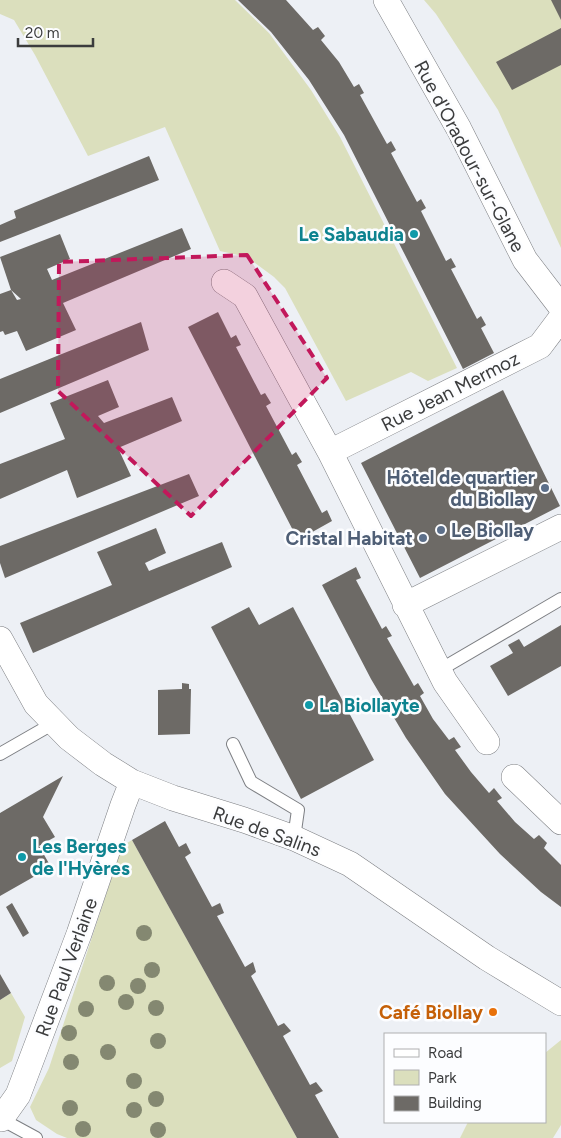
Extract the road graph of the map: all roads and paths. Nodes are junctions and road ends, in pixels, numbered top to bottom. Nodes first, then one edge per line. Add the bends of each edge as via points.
1 (386, 0) edge
2 (224, 282) dead end
3 (561, 307) edge
4 (561, 318) edge
5 (330, 452) junction
6 (561, 527) edge
7 (561, 599) edge
8 (405, 605) junction
9 (0, 639) edge
10 (438, 670) junction
11 (54, 723) junction
12 (487, 742) dead end
13 (233, 744) dead end
14 (0, 754) edge
15 (514, 777) dead end
16 (132, 782) junction
17 (561, 822) edge
18 (294, 838) junction
19 (561, 1003) edge
20 (1, 1120) edge
21 (36, 1138) edge

1 - 3 street, Rue d'Oradour-sur-Glane via 459,129 526,260
2 - 5 street via 246,296
4 - 5 street, Rue Jean Mermoz via 540,346
5 - 8 street
6 - 8 street
7 - 10 lane
8 - 10 street
9 - 11 street, Rue de Salins via 36,704
10 - 12 street
11 - 14 lane
11 - 16 street, Rue de Salins via 103,764
13 - 18 lane via 251,782 298,810
15 - 17 street
16 - 18 street, Rue de Salins
16 - 20 street, Rue Paul Verlaine via 18,1096
18 - 19 street, Rue de Salins via 350,864 487,958
20 - 21 lane

